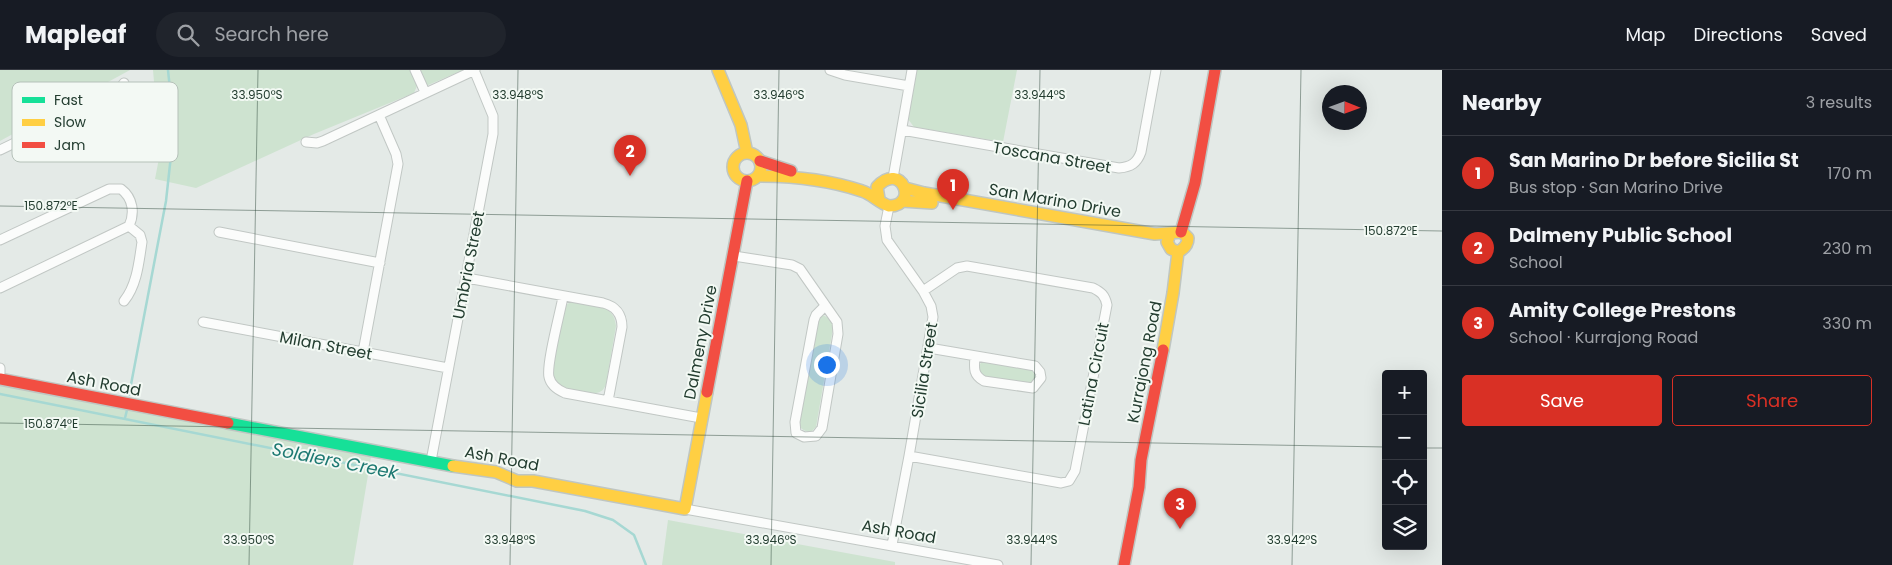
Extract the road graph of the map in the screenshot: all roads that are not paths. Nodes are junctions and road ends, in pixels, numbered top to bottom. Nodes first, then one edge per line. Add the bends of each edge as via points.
1 (416, 70) edge
2 (475, 70) edge
3 (718, 70) edge
4 (830, 70) edge
5 (912, 70) edge
6 (1156, 70) edge
7 (1215, 70) edge
8 (909, 86) junction
9 (426, 92) junction
10 (379, 115) junction
11 (902, 130) junction
12 (306, 142) dead end
13 (12, 144) edge
14 (0, 150) edge
15 (747, 153) junction
16 (760, 161) junction
17 (752, 178) junction
18 (893, 178) junction
19 (879, 184) junction
20 (904, 188) junction
21 (878, 199) junction
22 (902, 200) junction
23 (889, 206) junction
24 (129, 226) junction
25 (219, 232) dead end
26 (1173, 237) junction
27 (0, 240) edge
28 (1178, 252) junction
29 (734, 256) junction
30 (380, 263) junction
31 (466, 278) junction
32 (0, 288) edge
33 (923, 291) junction
34 (563, 297) junction
35 (124, 301) dead end
36 (825, 306) junction
37 (203, 322) dead end
38 (929, 348) junction
39 (363, 352) junction
40 (975, 357) junction
41 (0, 368) edge
42 (448, 368) junction
43 (0, 373) edge
44 (0, 379) edge
45 (608, 401) junction
46 (701, 418) junction
47 (910, 456) junction
48 (431, 461) junction
49 (1138, 479) junction
50 (685, 509) junction
51 (892, 546) junction
52 (998, 565) edge
53 (1119, 565) edge
54 (1124, 565) edge

1 - 9 street
2 - 9 street
2 - 31 street, Umbria Street via 494,122
3 - 15 street via 741,125
4 - 8 street
5 - 8 street
6 - 11 street, Toscana Street via 1141,152 1129,167 1119,168
7 - 26 street via 1195,183
8 - 11 street
9 - 10 street
10 - 12 street via 323,141
10 - 30 street via 398,164
11 - 18 street
13 - 14 street
15 - 16 street
15 - 17 street via 739,156 733,167 736,175
16 - 17 street via 761,169
16 - 19 street via 778,168
17 - 21 street via 782,177 857,190
17 - 29 street, Dalmeny Drive
18 - 19 street
18 - 20 street
19 - 21 street via 876,191
20 - 22 street
20 - 26 street, San Marino Drive
21 - 23 street
22 - 23 street
22 - 26 street, San Marino Drive
23 - 33 street, Sicilia Street via 885,226 887,240
24 - 27 street via 132,205 124,191 114,188
24 - 32 street
24 - 35 street via 140,235 142,242 134,284
25 - 30 street
26 - 28 street via 1173,251
26 - 28 street, Kurrajong Road via 1187,238 1188,243
28 - 49 street, Kurrajong Road via 1176,285
29 - 36 street via 800,269
29 - 46 street, Dalmeny Drive
30 - 39 street
31 - 34 street
31 - 42 street, Umbria Street
33 - 38 street, Sicilia Street via 933,317
33 - 47 street, Latina Circuit via 957,268 967,266 1093,288 1102,292 1106,305 1076,471 1069,481 1061,483
34 - 45 street via 549,370 551,383 565,393
34 - 45 street via 608,305 621,318
36 - 36 street via 837,322 838,334 822,428 816,436 804,437 796,433 795,422 814,320
37 - 39 street, Milan Street
38 - 40 street
38 - 47 street, Sicilia Street
39 - 42 street, Milan Street
40 - 40 street via 1035,366 1041,378 1033,388 984,381 975,373
41 - 43 street
42 - 48 street, Umbria Street
44 - 48 street, Ash Road
45 - 46 street
46 - 50 street, Dalmeny Drive
47 - 51 street, Sicilia Street
48 - 50 street, Ash Road via 496,472 517,481 533,481
49 - 53 street, Kurrajong Road via 1134,485
49 - 54 street, Kurrajong Road
50 - 51 street, Ash Road
51 - 52 street, Ash Road

